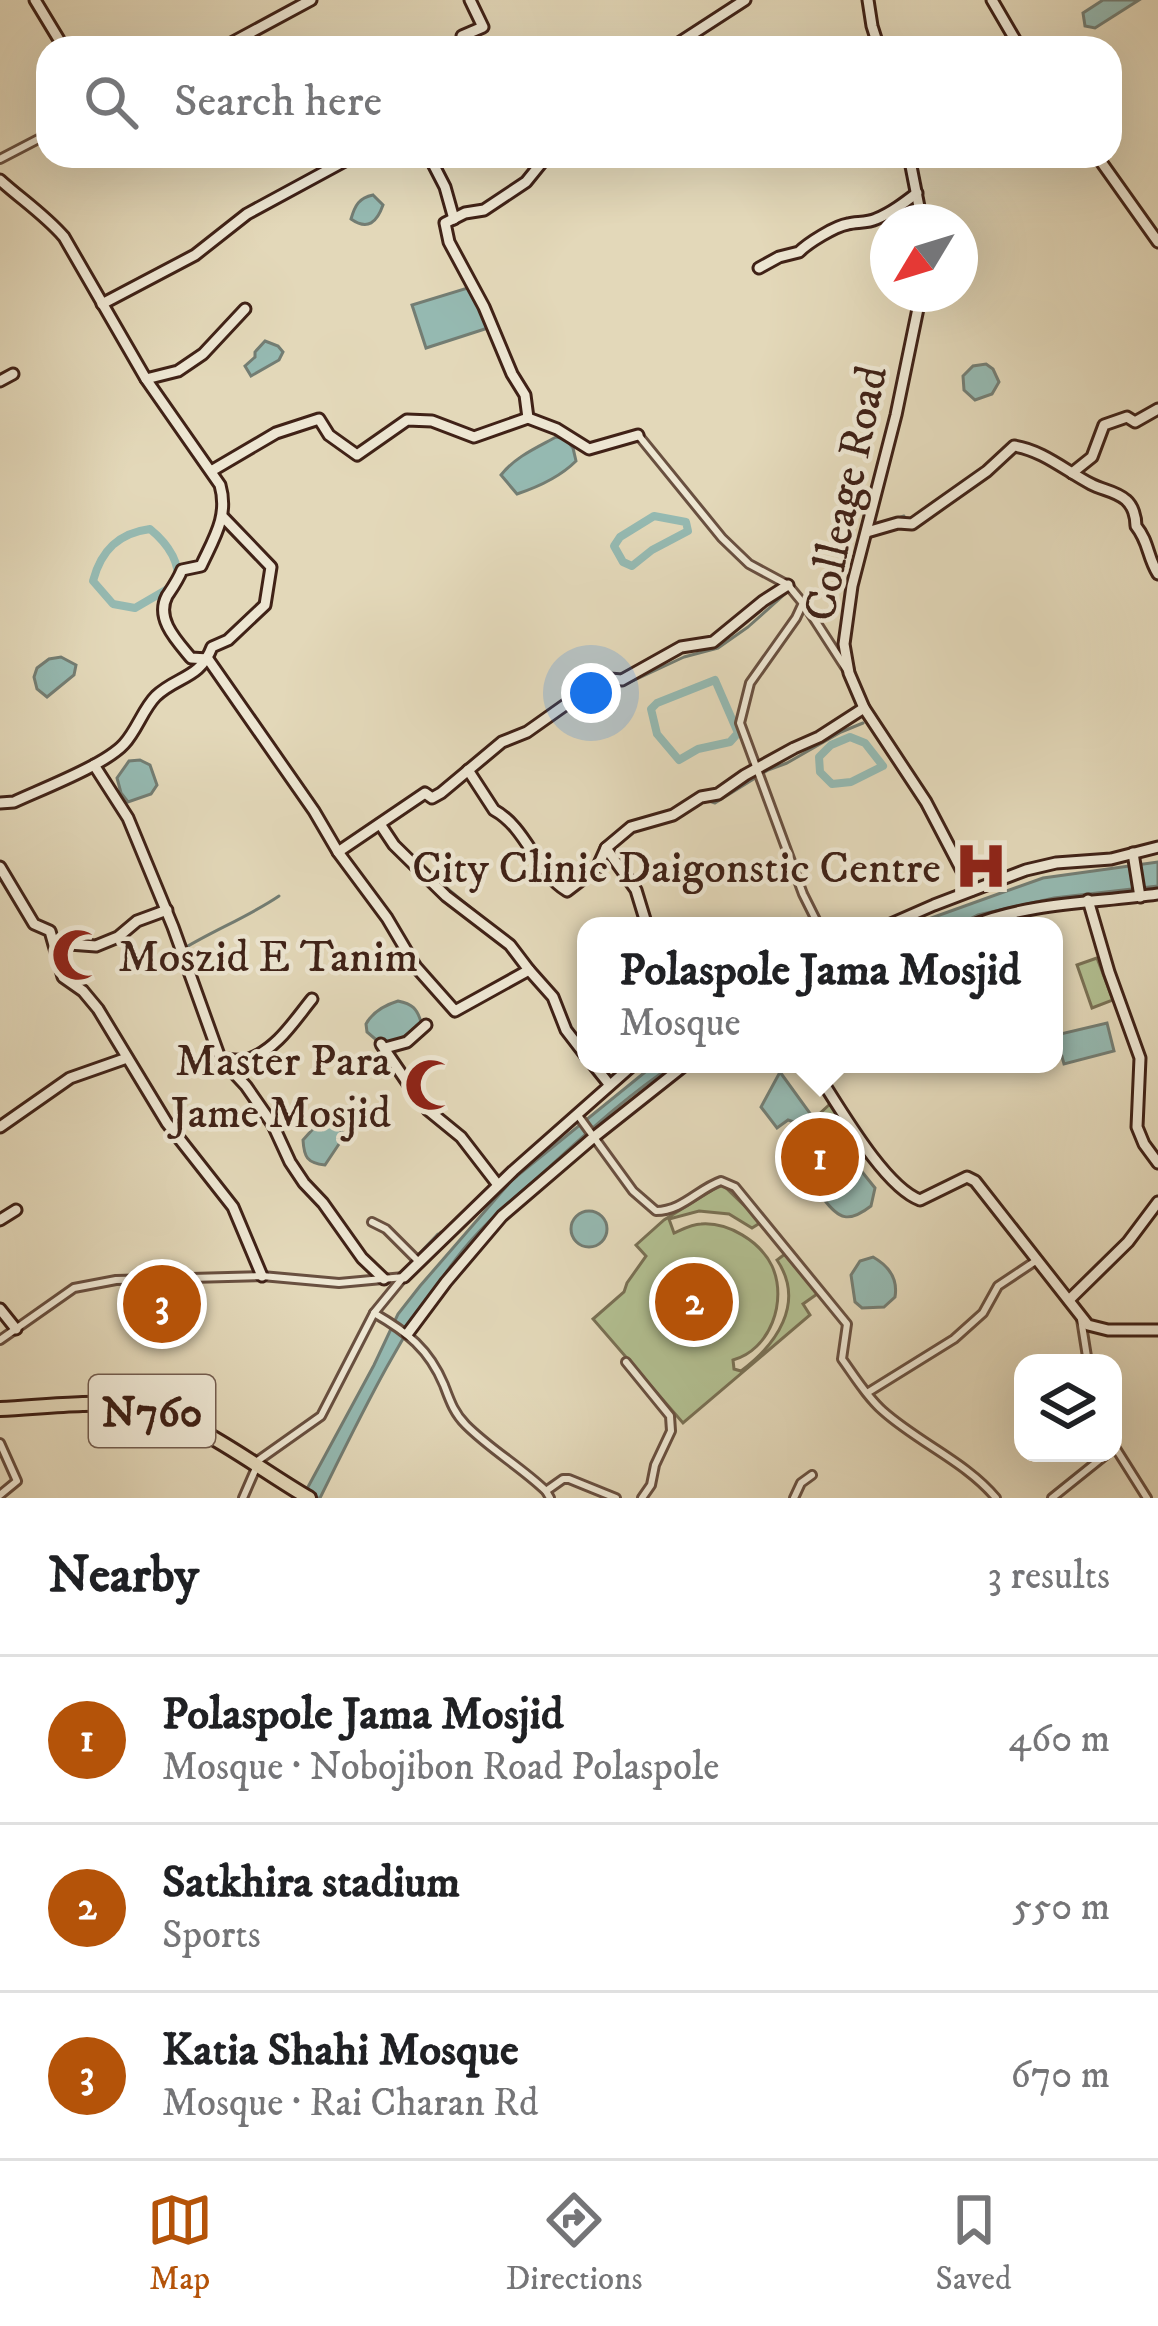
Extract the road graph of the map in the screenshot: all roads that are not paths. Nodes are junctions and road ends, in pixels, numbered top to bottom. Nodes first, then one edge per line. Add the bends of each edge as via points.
1 (35, 0) edge
2 (311, 0) edge
3 (470, 0) edge
4 (745, 0) edge
5 (868, 0) edge
6 (992, 0) edge
7 (57, 36) edge
8 (245, 36) edge
9 (462, 36) edge
10 (690, 36) edge
11 (875, 36) edge
12 (1013, 36) edge
13 (36, 140) edge
14 (0, 159) edge
15 (332, 168) edge
16 (435, 168) edge
17 (537, 168) edge
18 (912, 168) edge
19 (1105, 168) edge
20 (0, 180) edge
21 (917, 193) junction
22 (919, 204) edge
23 (454, 219) junction
24 (1158, 242) edge
25 (759, 268) dead end
26 (103, 304) junction
27 (245, 310) dead end
28 (917, 312) edge
29 (13, 374) dead end
30 (146, 379) junction
31 (0, 381) edge
32 (1158, 409) edge
33 (528, 418) junction
34 (638, 435) joint
35 (212, 470) junction
36 (1072, 472) junction
37 (224, 518) junction
38 (866, 532) junction
39 (1158, 574) edge
40 (788, 585) junction
41 (803, 603) junction
42 (208, 659) junction
43 (849, 673) junction
44 (864, 708) junction
45 (105, 758) junction
46 (94, 765) junction
47 (755, 769) junction
48 (468, 770) junction
49 (115, 772) dead end
50 (0, 803) edge
51 (380, 824) junction
52 (1158, 847) edge
53 (606, 848) junction
54 (338, 853) junction
55 (1133, 853) junction
56 (0, 867) edge
57 (972, 890) junction
58 (1158, 894) edge
59 (1140, 897) junction
60 (1088, 900) junction
61 (166, 910) junction
62 (644, 917) edge
63 (814, 917) edge
64 (908, 917) edge
65 (993, 917) edge
66 (69, 944) dead end
67 (529, 970) junction
68 (312, 999) dead end
69 (426, 1024) dead end
70 (577, 1044) edge
71 (127, 1058) junction
72 (220, 1058) junction
73 (600, 1073) edge
74 (623, 1073) edge
75 (675, 1073) edge
76 (818, 1073) edge
77 (609, 1084) junction
78 (577, 1114) junction
79 (0, 1127) edge
80 (594, 1137) junction
81 (1158, 1163) edge
82 (498, 1185) junction
83 (1158, 1202) edge
84 (16, 1210) dead end
85 (0, 1220) edge
86 (372, 1222) dead end
87 (1037, 1260) junction
88 (418, 1262) junction
89 (262, 1276) junction
90 (404, 1277) junction
91 (384, 1279) junction
92 (1069, 1300) junction
93 (0, 1309) edge
94 (374, 1313) junction
95 (1081, 1319) junction
96 (16, 1329) junction
97 (1158, 1330) edge
98 (408, 1333) junction
99 (0, 1340) edge
100 (1087, 1354) edge
101 (626, 1362) dead end
102 (867, 1393) junction
103 (0, 1408) edge
104 (0, 1443) edge
105 (1095, 1462) edge
106 (1122, 1462) edge
107 (255, 1464) junction
108 (812, 1475) dead end
109 (548, 1494) edge
110 (0, 1495) edge
111 (243, 1498) edge
112 (309, 1498) edge
113 (616, 1498) edge
114 (642, 1498) edge
115 (794, 1498) edge
116 (997, 1498) edge
117 (1052, 1498) edge
118 (1148, 1498) edge

1 - 7 street
2 - 8 street
3 - 9 street via 482,27
4 - 10 street
5 - 11 street
6 - 12 street
13 - 14 street
15 - 26 street
16 - 23 street
17 - 23 street via 484,210
18 - 21 street
19 - 24 street
20 - 26 street via 64,237
21 - 22 street
21 - 25 street via 875,220 832,227
23 - 33 street via 445,223 449,242 525,395
26 - 30 street
27 - 30 street via 203,354
28 - 38 street, Colleage Road
29 - 31 street
30 - 35 street
32 - 36 street via 1136,422 1104,425 1092,457
33 - 34 street via 589,449
33 - 35 street via 474,437 407,420 356,455 319,419
34 - 40 street via 722,538
35 - 37 street
36 - 38 street via 1014,446 912,524
36 - 39 street via 1126,500
37 - 42 street via 271,567 265,605
37 - 42 street via 201,566 182,570 164,600 173,636 191,658
38 - 43 street, Colleage Road via 846,622
40 - 41 street
40 - 48 street via 713,642 681,647 575,698
41 - 43 street
41 - 47 street via 750,683 740,723
42 - 45 street via 156,696
42 - 54 street
43 - 44 street, Colleage Road
44 - 47 street
44 - 57 street, Colleage Road
45 - 46 street
45 - 49 street
46 - 50 street
46 - 61 street via 128,818
47 - 53 street via 718,794 631,827
47 - 63 street
48 - 51 street
48 - 53 street via 563,890 597,868
51 - 54 street
51 - 67 street
52 - 55 street
53 - 62 street via 637,890
54 - 67 street via 416,968 455,1010
55 - 57 street via 1026,870
55 - 59 street
56 - 71 street via 34,924 50,931 63,977 98,1009
57 - 64 street
58 - 59 street
59 - 60 street
60 - 65 street
60 - 81 street via 1140,1058 1136,1127
61 - 66 street via 96,946
61 - 72 street
67 - 70 street
68 - 72 street via 259,1053 245,1061
69 - 82 street via 407,1042 383,1046 428,1110
71 - 79 street via 70,1078
71 - 89 street via 233,1207
72 - 91 street via 273,1125 304,1183
73 - 77 street
74 - 77 street
75 - 80 street
76 - 87 street via 903,1192 920,1200 967,1177 975,1181
77 - 78 street
78 - 80 street
78 - 82 street
80 - 98 street via 502,1216
80 - 102 street via 656,1211 679,1207 721,1181 734,1187 847,1324 842,1359
82 - 88 street
83 - 92 street
84 - 85 street
86 - 88 street
87 - 92 street
87 - 102 street via 998,1286 961,1334
88 - 90 street
89 - 91 street
89 - 96 street via 74,1288
90 - 91 street
90 - 94 street
92 - 95 street
93 - 96 street
94 - 98 street
94 - 107 street via 321,1416
95 - 97 street via 1108,1330
95 - 100 street
96 - 99 street
98 - 109 street via 466,1425
101 - 114 street via 670,1415 671,1431
102 - 116 street
103 - 107 highway, N760 via 131,1405 184,1423
104 - 110 street via 17,1480
105 - 117 street
106 - 118 street
107 - 111 street
107 - 112 highway, N760
108 - 115 street
109 - 113 street via 569,1479

